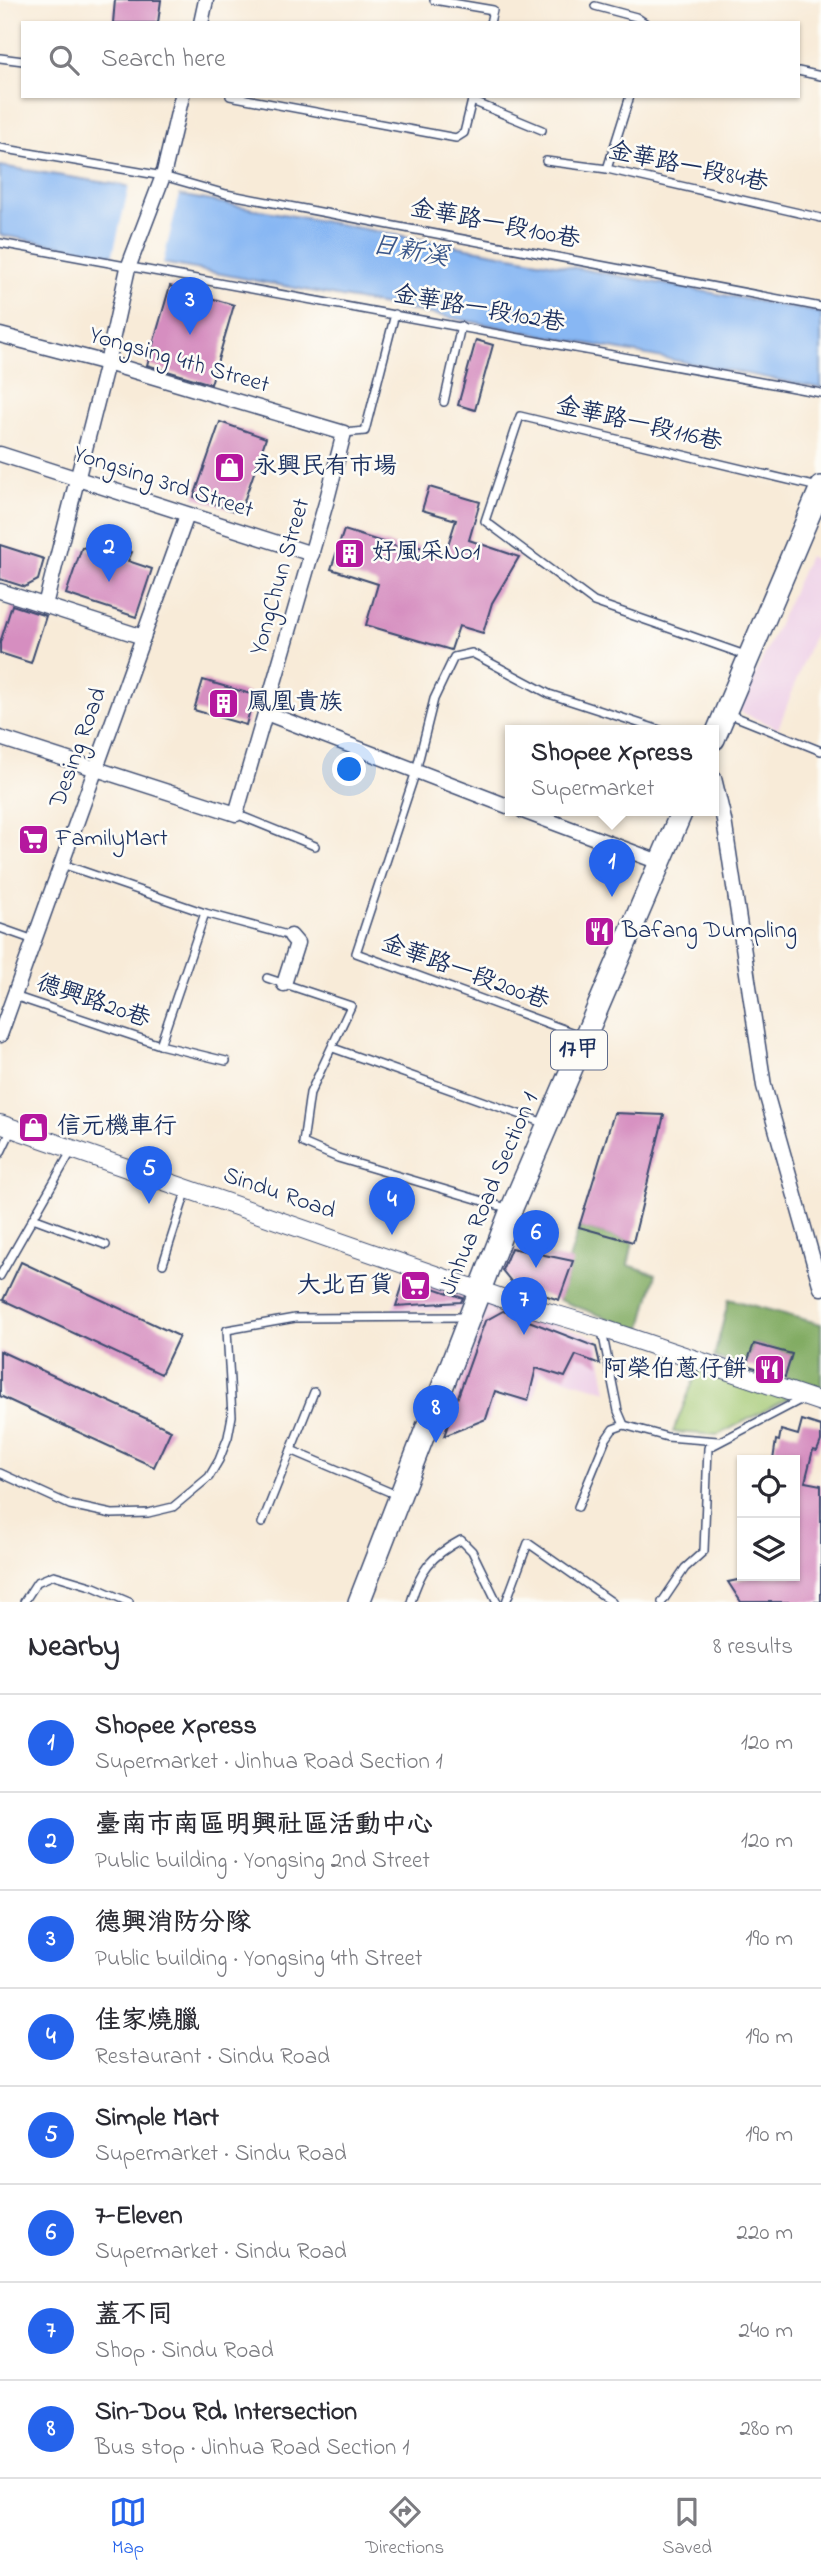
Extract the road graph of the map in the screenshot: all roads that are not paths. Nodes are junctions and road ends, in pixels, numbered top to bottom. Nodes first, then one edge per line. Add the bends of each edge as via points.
1 (206, 0) edge
2 (434, 0) edge
3 (595, 6) dead end
4 (201, 21) edge
5 (490, 21) edge
6 (642, 21) edge
7 (0, 58) edge
8 (21, 61) edge
9 (800, 71) edge
10 (821, 76) edge
11 (182, 98) edge
12 (241, 98) edge
13 (629, 98) edge
14 (473, 99) edge
15 (542, 130) dead end
16 (0, 148) edge
17 (546, 161) dead end
18 (607, 169) junction
19 (163, 176) junction
20 (821, 218) edge
21 (0, 243) edge
22 (130, 265) junction
23 (821, 307) edge
24 (395, 314) junction
25 (461, 326) junction
26 (0, 335) edge
27 (107, 363) junction
28 (821, 393) edge
29 (444, 402) dead end
30 (345, 433) junction
31 (0, 454) edge
32 (76, 479) junction
33 (821, 487) edge
34 (187, 515) junction
35 (312, 554) junction
36 (0, 591) edge
37 (45, 605) junction
38 (143, 637) junction
39 (749, 657) junction
40 (725, 712) junction
41 (265, 713) junction
42 (645, 725) edge
43 (719, 726) edge
44 (0, 738) edge
45 (821, 751) edge
46 (96, 769) junction
47 (416, 771) junction
48 (719, 803) edge
49 (505, 805) edge
50 (236, 814) junction
51 (536, 816) edge
52 (680, 816) edge
53 (315, 846) dead end
54 (659, 862) junction
55 (62, 864) junction
56 (205, 913) junction
57 (0, 928) edge
58 (291, 936) joint
59 (34, 940) junction
60 (267, 978) dead end
61 (284, 984) junction
62 (14, 996) junction
63 (0, 1035) edge
64 (584, 1037) junction
65 (160, 1045) junction
66 (333, 1048) junction
67 (226, 1060) dead end
68 (547, 1125) junction
69 (6, 1126) edge
70 (72, 1149) junction
71 (0, 1154) edge
72 (187, 1188) junction
73 (510, 1210) junction
74 (33, 1218) junction
75 (106, 1245) dead end
76 (163, 1264) dead end
77 (0, 1276) edge
78 (821, 1288) edge
79 (479, 1290) junction
80 (467, 1317) junction
81 (601, 1328) junction
82 (314, 1392) dead end
83 (814, 1399) edge
84 (624, 1425) junction
85 (719, 1441) junction
86 (291, 1450) junction
87 (0, 1473) edge
88 (400, 1496) junction
89 (578, 1507) dead end
90 (262, 1523) dead end
91 (24, 1602) edge
92 (128, 1602) edge
93 (359, 1602) edge
94 (411, 1602) edge
95 (496, 1602) edge
96 (506, 1602) edge
97 (612, 1602) edge
98 (662, 1602) edge

1 - 4 street
2 - 5 lane via 493,10
3 - 6 lane
7 - 8 lane
9 - 10 lane
11 - 19 street
12 - 14 lane via 456,138 464,133
13 - 18 lane
14 - 15 lane
16 - 19 lane, 金華路一段100巷
17 - 18 lane, 金華路一段84巷
18 - 20 lane, 金華路一段84巷
19 - 22 street
19 - 23 lane, 金華路一段100巷 via 226,194
21 - 22 lane, 金華路一段102巷
22 - 24 lane, 金華路一段102巷
22 - 27 street
24 - 25 lane, 金華路一段102巷
24 - 30 lane via 365,431
25 - 28 lane, 金華路一段102巷
25 - 29 lane
26 - 27 street, Yongsing 4th Street
27 - 30 street, Yongsing 4th Street
27 - 32 street
30 - 35 street, YongChun Street
31 - 32 street, Yongsing 3rd Street
32 - 34 street, Yongsing 3rd Street
32 - 37 street
33 - 39 main road
33 - 39 lane, 金華路一段116巷 via 520,416 485,521 594,602
34 - 35 street, Yongsing 3rd Street
34 - 38 street, Desing Road
35 - 41 street, YongChun Street
36 - 37 street
37 - 38 street
38 - 46 street, Desing Road
39 - 40 main road
40 - 43 main road
40 - 45 lane
41 - 47 street
41 - 50 street, YongChun Street
42 - 47 lane via 549,694 472,653 454,657 434,699
44 - 46 street
46 - 50 street
46 - 55 street, Desing Road
47 - 49 street
47 - 64 lane, 金華路一段200巷 via 356,953
48 - 78 street via 764,1086
50 - 53 lane
51 - 54 street
52 - 54 main road, Jinhua Road Section 1 / 17甲
54 - 64 main road, Jinhua Road Section 1 / 17甲
55 - 56 lane
55 - 59 street, Desing Road
56 - 58 lane
56 - 65 lane, 德興路20巷
57 - 59 lane
58 - 61 street via 297,943
59 - 62 street, Desing Road
60 - 61 lane
61 - 66 lane via 351,1006
62 - 63 street, Desing Road
62 - 65 lane, 德興路20巷
64 - 68 main road, Jinhua Road Section 1 / 17甲
65 - 67 lane, 德興路20巷
66 - 68 lane
66 - 73 lane via 310,1093 303,1143
68 - 73 main road, Jinhua Road Section 1 / 17甲
69 - 70 street, Sindu Road
69 - 71 lane
70 - 72 street, Sindu Road
70 - 74 lane
72 - 76 lane
72 - 79 street, Sindu Road
73 - 79 main road, Jinhua Road Section 1 / 17甲
74 - 75 lane
74 - 77 lane
79 - 80 main road, Jinhua Road Section 1 / 17甲
79 - 81 street, Sindu Road
80 - 87 lane via 295,1318 227,1330 232,1416 228,1437 209,1477 173,1507 112,1514 70,1505
80 - 88 main road, Jinhua Road Section 1 / 17甲
81 - 83 street, Sindu Road
81 - 84 lane
82 - 86 lane
83 - 85 lane
84 - 85 lane via 667,1437
84 - 89 lane via 613,1429 606,1439
85 - 98 lane via 708,1448 704,1551 685,1568
86 - 88 lane
86 - 90 lane
88 - 93 main road, Jinhua Road Section 1 / 17甲
91 - 92 lane via 37,1582 54,1575
94 - 95 lane via 419,1575 441,1551 461,1539 472,1550
96 - 97 lane via 528,1543

